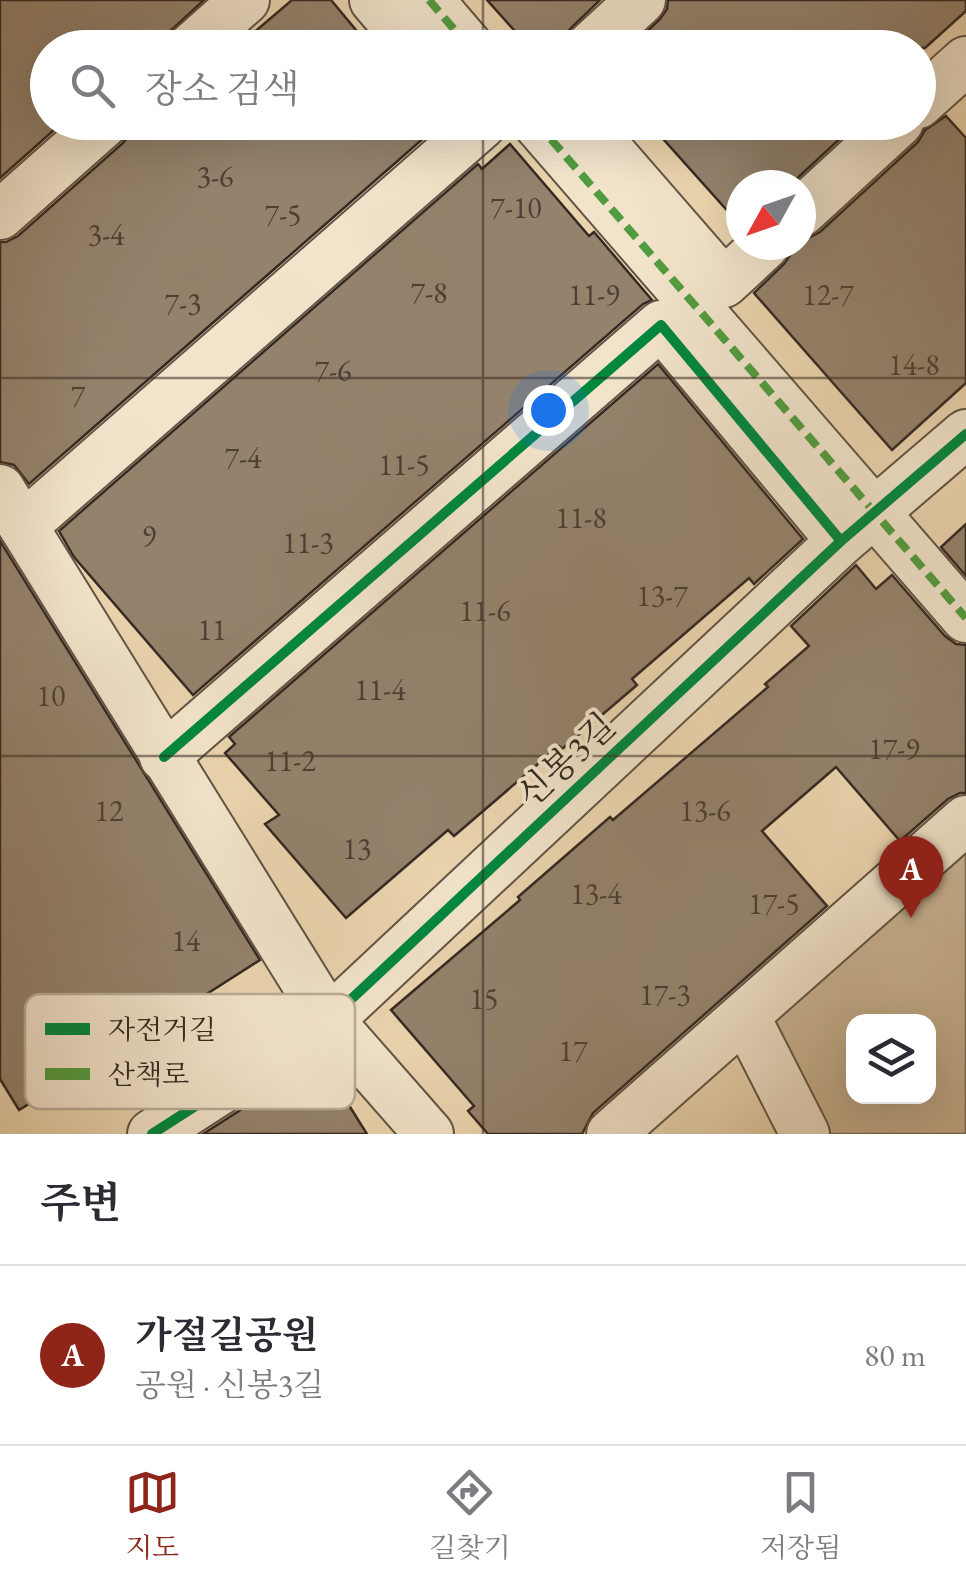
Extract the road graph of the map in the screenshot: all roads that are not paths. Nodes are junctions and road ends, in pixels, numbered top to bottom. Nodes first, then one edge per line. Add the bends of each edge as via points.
1 (245, 0) edge
2 (374, 0) edge
3 (429, 0) edge
4 (641, 0) edge
5 (211, 30) edge
6 (399, 30) edge
7 (455, 30) edge
8 (609, 30) edge
9 (966, 60) edge
10 (936, 88) edge
11 (85, 140) edge
12 (460, 140) edge
13 (552, 140) edge
14 (600, 140) edge
15 (879, 140) edge
16 (816, 198) edge
17 (0, 215) edge
18 (749, 260) edge
19 (966, 434) edge
20 (11, 508) edge
21 (841, 541) junction
22 (966, 618) edge
23 (164, 758) junction
24 (966, 820) edge
25 (313, 994) edge
26 (355, 996) edge
27 (745, 1016) junction
28 (355, 1050) edge
29 (191, 1109) edge
30 (152, 1134) edge
31 (428, 1134) edge
32 (611, 1134) edge
33 (805, 1134) edge

1 - 5 street
2 - 6 street
3 - 7 street
4 - 8 street
9 - 10 street
11 - 17 street
12 - 20 street
13 - 22 street
14 - 18 street via 724,283
15 - 16 street
19 - 21 street, 신봉3길
20 - 23 street
21 - 23 street via 661,325
21 - 26 street, 신봉3길
23 - 25 street
24 - 27 street
27 - 32 street
27 - 33 street
28 - 31 street
29 - 30 street, 신봉3길

